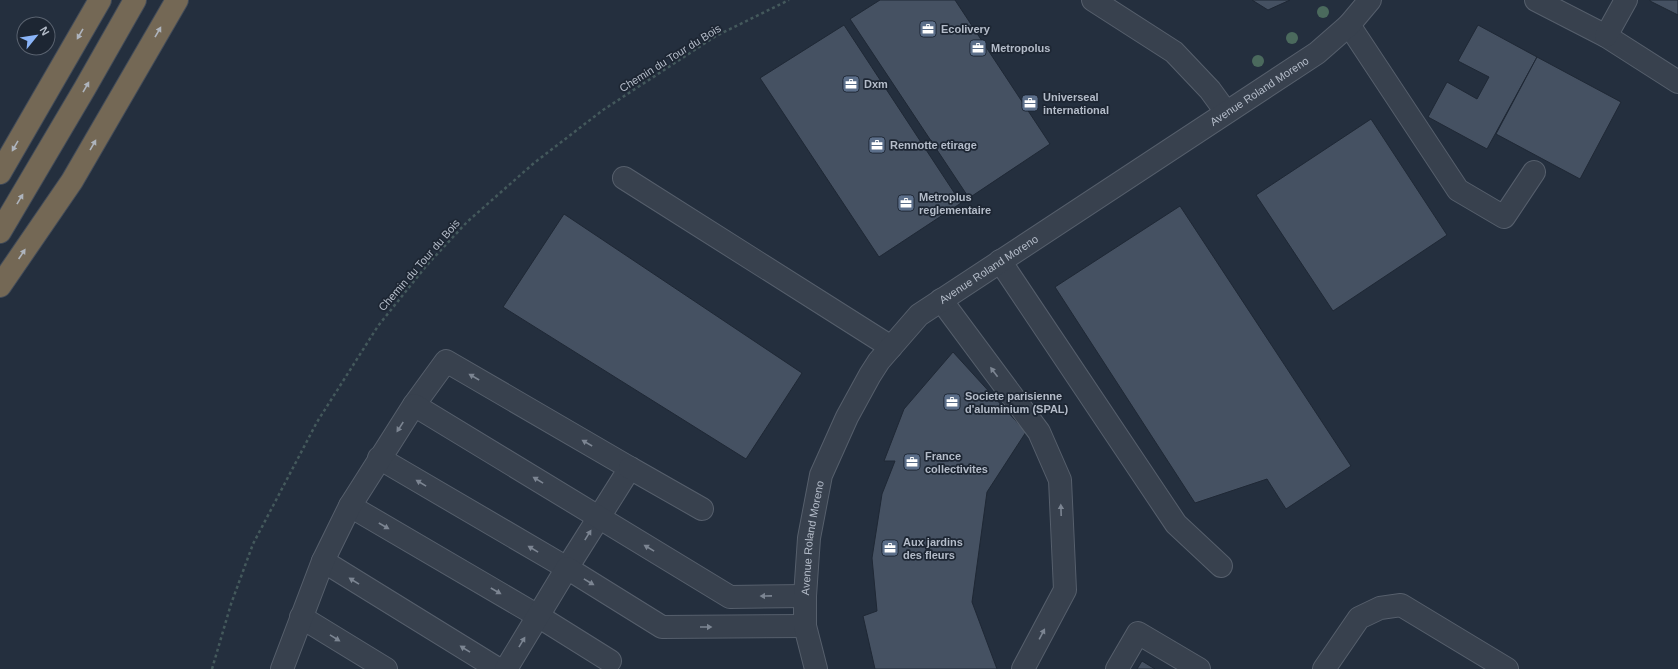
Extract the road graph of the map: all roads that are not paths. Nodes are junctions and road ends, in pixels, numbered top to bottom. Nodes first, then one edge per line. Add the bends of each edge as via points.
1 (100, 0) edge
2 (135, 0) edge
3 (176, 0) edge
4 (1093, 0) edge
5 (1370, 0) edge
6 (1536, 0) edge
7 (1626, 0) edge
8 (1349, 25) junction
9 (1606, 36) junction
10 (1678, 82) edge
11 (1226, 112) junction
12 (1534, 172) dead end
13 (0, 173) edge
14 (624, 178) dead end
15 (0, 232) edge
16 (1000, 261) junction
17 (0, 286) edge
18 (941, 300) junction
19 (891, 347) junction
20 (414, 405) junction
21 (379, 458) junction
22 (630, 468) junction
23 (350, 506) junction
24 (702, 509) dead end
25 (599, 518) junction
26 (323, 561) junction
27 (1221, 566) dead end
28 (567, 568) junction
29 (805, 596) junction
30 (538, 616) junction
31 (301, 617) junction
32 (805, 626) junction
33 (610, 661) dead end
34 (282, 669) edge
35 (386, 669) edge
36 (498, 669) edge
37 (506, 669) edge
38 (816, 669) edge
39 (1023, 669) edge
40 (1117, 669) edge
41 (1199, 669) edge
42 (1324, 669) edge
43 (1507, 669) edge

1 -> 13 highway
15 -> 2 highway
17 -> 3 highway via 72,181
4 - 11 street via 1174,52 1210,90
5 - 8 street, Avenue Roland Moreno
6 - 9 street
7 - 9 street
8 - 11 street, Avenue Roland Moreno via 1317,53
8 - 12 street via 1458,190 1504,217
9 - 10 street
11 - 16 street, Avenue Roland Moreno
14 - 19 street
16 - 18 street, Avenue Roland Moreno
16 - 27 street via 1176,524
18 - 19 street, Avenue Roland Moreno via 919,315
39 -> 18 street via 1065,590 1060,480 1039,432
19 - 29 street, Avenue Roland Moreno via 878,361 847,417 821,475 809,538
20 -> 21 street
22 -> 20 street via 446,361
25 -> 20 street
21 - 23 street
28 -> 21 street
22 - 24 street
22 - 25 street
23 - 26 street
23 -> 30 street
28 -> 25 street
29 -> 25 street via 730,597
26 - 31 street
36 -> 26 street
28 - 30 street
28 -> 32 street via 662,627
29 - 32 street, Avenue Roland Moreno
30 - 33 street
37 -> 30 street
31 - 34 street
31 -> 35 street
32 - 38 street, Avenue Roland Moreno
40 - 41 street via 1138,633
42 - 43 street via 1359,618 1380,608 1401,605

